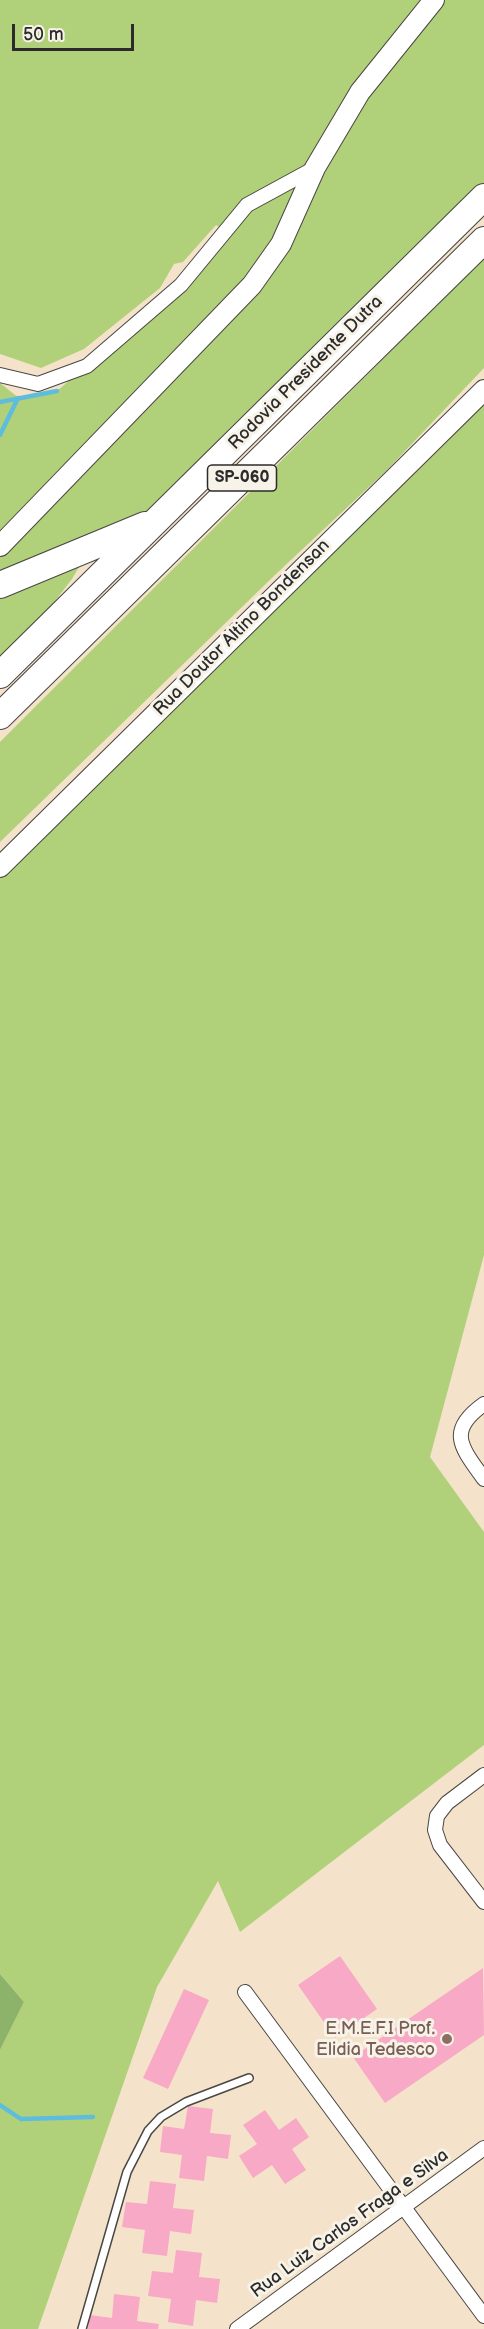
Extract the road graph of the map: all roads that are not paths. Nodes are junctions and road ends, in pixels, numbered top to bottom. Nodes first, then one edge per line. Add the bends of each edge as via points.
1 (434, 0) edge
2 (315, 168) junction
3 (484, 197) edge
4 (484, 240) edge
5 (0, 375) edge
6 (484, 390) edge
7 (156, 520) junction
8 (0, 546) edge
9 (0, 585) edge
10 (0, 675) edge
11 (0, 716) edge
12 (0, 867) edge
13 (484, 1404) edge
14 (484, 1479) edge
15 (484, 1775) edge
16 (484, 1902) edge
17 (245, 1992) dead end
18 (249, 2078) dead end
19 (484, 2148) edge
20 (404, 2206) junction
21 (484, 2316) edge
22 (82, 2329) edge
23 (237, 2329) edge

1 - 2 street via 360,92
2 - 5 street via 247,205 180,285 87,366 38,384
2 - 8 street via 281,244 252,285
3 - 7 highway, Rodovia Presidente Dutra / SP-060
4 - 11 highway, Rodovia Presidente Dutra / SP-060
6 - 12 street, Rua Doutor Altino Bondensan
7 - 9 highway
7 - 10 highway, Rodovia Presidente Dutra / SP-060
13 - 14 street via 469,1415 461,1427 460,1439
15 - 16 street via 447,1803 437,1816 435,1830 440,1845
17 - 20 street
18 - 22 lane via 186,2102 160,2117 148,2131 127,2172
19 - 20 street, Rua Luiz Carlos Fraga e Silva
20 - 21 street
20 - 23 street, Rua Luiz Carlos Fraga e Silva

